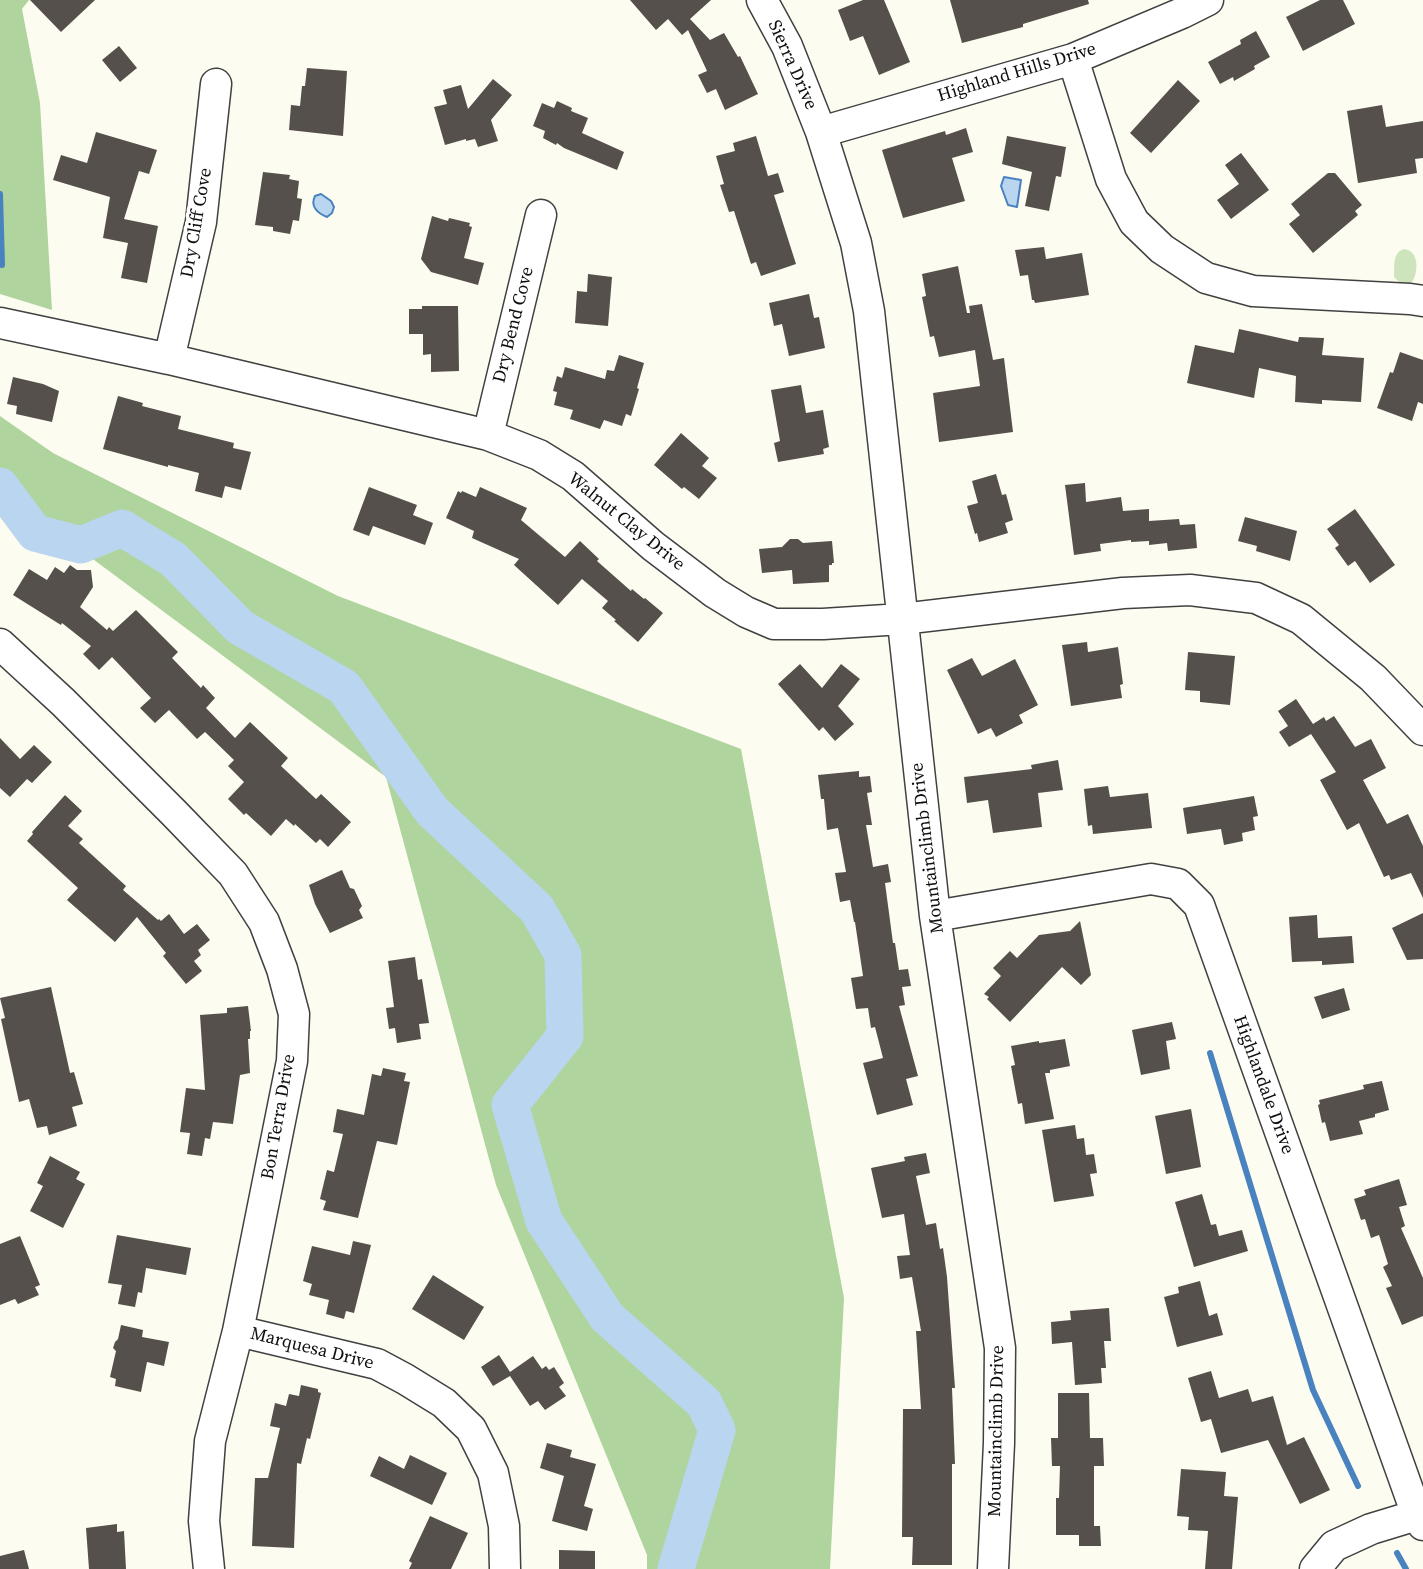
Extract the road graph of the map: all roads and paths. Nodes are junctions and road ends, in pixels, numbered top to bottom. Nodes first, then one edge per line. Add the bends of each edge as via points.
1 (762, 0) edge
2 (1187, 4) edge
3 (1073, 60) junction
4 (216, 85) dead end
5 (821, 132) junction
6 (541, 215) dead end
7 (1423, 301) edge
8 (0, 323) edge
9 (169, 359) junction
10 (488, 435) junction
11 (902, 619) junction
12 (0, 645) edge
13 (1423, 730) edge
14 (935, 916) junction
15 (238, 1331) junction
16 (1421, 1517) edge
17 (209, 1569) edge
18 (505, 1569) edge
19 (993, 1569) edge
20 (1315, 1569) edge

1 - 5 street, Sierra Drive via 787,46
2 - 3 street, Highland Hills Drive
3 - 5 street, Highland Hills Drive
3 - 7 street via 1111,179 1134,222 1162,249 1206,278 1253,291
4 - 9 street, Dry Cliff Cove via 201,222
5 - 11 street, Mountainclimb Drive via 856,243 870,311
6 - 10 street, Dry Bend Cove
8 - 9 street, Walnut Clay Drive
9 - 10 street, Walnut Clay Drive
10 - 11 street, Walnut Clay Drive via 539,455 573,476 653,546 746,612 774,624
11 - 13 street, Walnut Clay Drive via 1123,593 1190,590 1256,598 1301,619 1373,678
11 - 14 street, Mountainclimb Drive
12 - 15 street, Bon Terra Drive via 63,702 233,874 264,922 282,970 294,1014 292,1061
14 - 16 street, Highlandale Drive via 1151,879 1178,884 1199,905
14 - 19 street, Mountainclimb Drive via 1000,1348
15 - 17 street, Bon Terra Drive via 210,1441 204,1521
15 - 18 street, Marquesa Drive via 377,1364 444,1403 471,1429 493,1473 504,1526
16 - 20 street via 1371,1530 1335,1546

